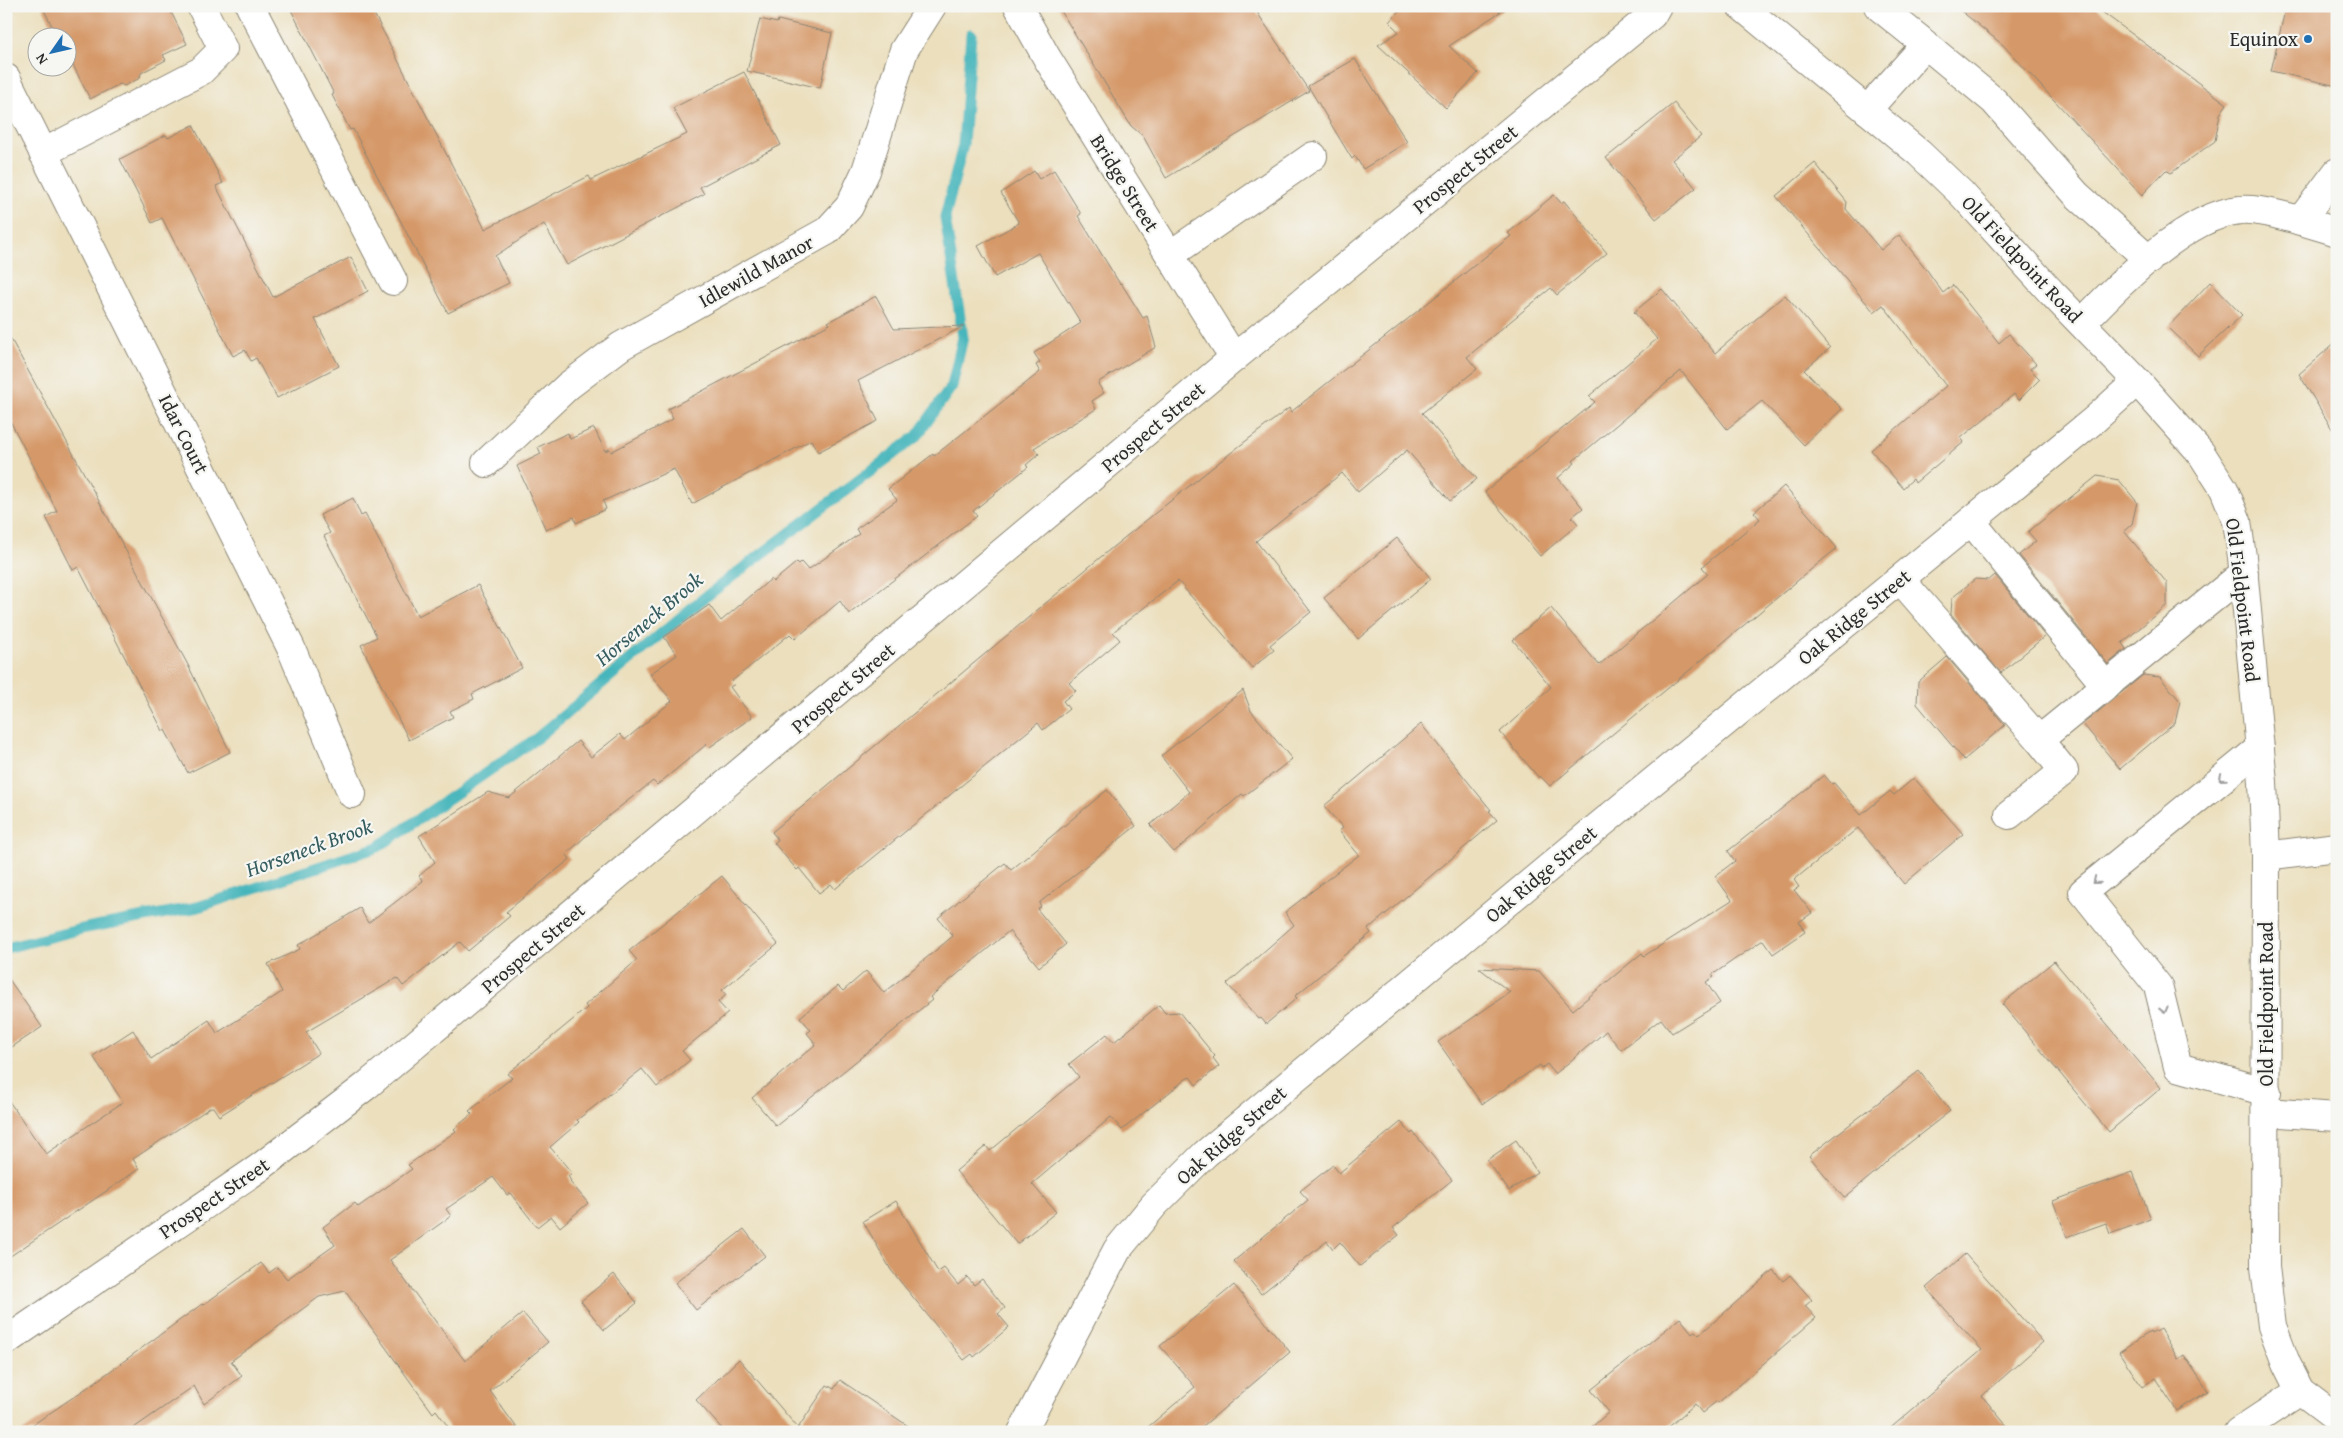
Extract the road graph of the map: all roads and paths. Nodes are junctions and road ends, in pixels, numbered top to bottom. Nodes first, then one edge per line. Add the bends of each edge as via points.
1 (201, 6) edge
2 (250, 6) edge
3 (932, 6) edge
4 (1018, 6) edge
5 (1657, 6) edge
6 (1741, 6) edge
7 (1878, 6) edge
8 (1919, 39) junction
9 (6, 78) edge
10 (1868, 110) junction
11 (44, 152) junction
12 (1313, 156) dead end
13 (2337, 172) edge
14 (2300, 221) junction
15 (2337, 232) edge
16 (1170, 255) junction
17 (2149, 260) junction
18 (393, 281) dead end
19 (2082, 323) junction
20 (1234, 358) junction
21 (2137, 382) junction
22 (486, 463) dead end
23 (1971, 521) junction
24 (2244, 573) junction
25 (1900, 579) junction
26 (2105, 684) junction
27 (2039, 740) junction
28 (2260, 748) junction
29 (352, 794) dead end
30 (2009, 815) dead end
31 (2337, 847) edge
32 (2266, 856) junction
33 (2267, 1102) junction
34 (2337, 1117) edge
35 (6, 1341) edge
36 (2300, 1391) junction
37 (2337, 1419) edge
38 (1022, 1432) edge
39 (2238, 1432) edge

1 - 11 street via 223,49 201,71
2 - 18 street
3 - 22 street, Idlewild Manor via 904,50 866,171 849,207 827,231 621,346 568,386
4 - 16 street, Bridge Street
5 - 20 street, Prospect Street via 1652,15
6 - 10 street, Old Fieldpoint Road
7 - 8 street
8 - 10 street via 1919,52
8 - 17 street via 1994,101 2077,195
9 - 11 street, Idar Court
10 - 19 street, Old Fieldpoint Road via 1961,194
11 - 29 street, Idar Court via 291,648
12 - 16 street
13 - 14 street
14 - 15 street
14 - 17 street via 2242,209 2213,216
16 - 20 street, Bridge Street
17 - 19 street via 2121,282
19 - 21 street, Old Fieldpoint Road
20 - 35 street, Prospect Street via 366,1086 259,1168
21 - 23 street, Oak Ridge Street
21 - 24 street, Old Fieldpoint Road via 2201,453 2224,489 2237,521
23 - 25 street, Oak Ridge Street
23 - 26 street
24 - 26 street
24 - 28 street, Old Fieldpoint Road
25 - 27 street
25 - 38 street, Oak Ridge Street via 1205,1154 1154,1205 1117,1250
26 - 27 street
27 - 30 street via 2064,771
28 - 32 street, Old Fieldpoint Road
28 -> 33 street via 2083,892 2158,986 2178,1068
31 - 32 street
32 - 33 street, Old Fieldpoint Road
33 - 34 street
33 - 36 street, Old Fieldpoint Road via 2265,1267 2272,1326
36 - 37 street
36 - 39 street

